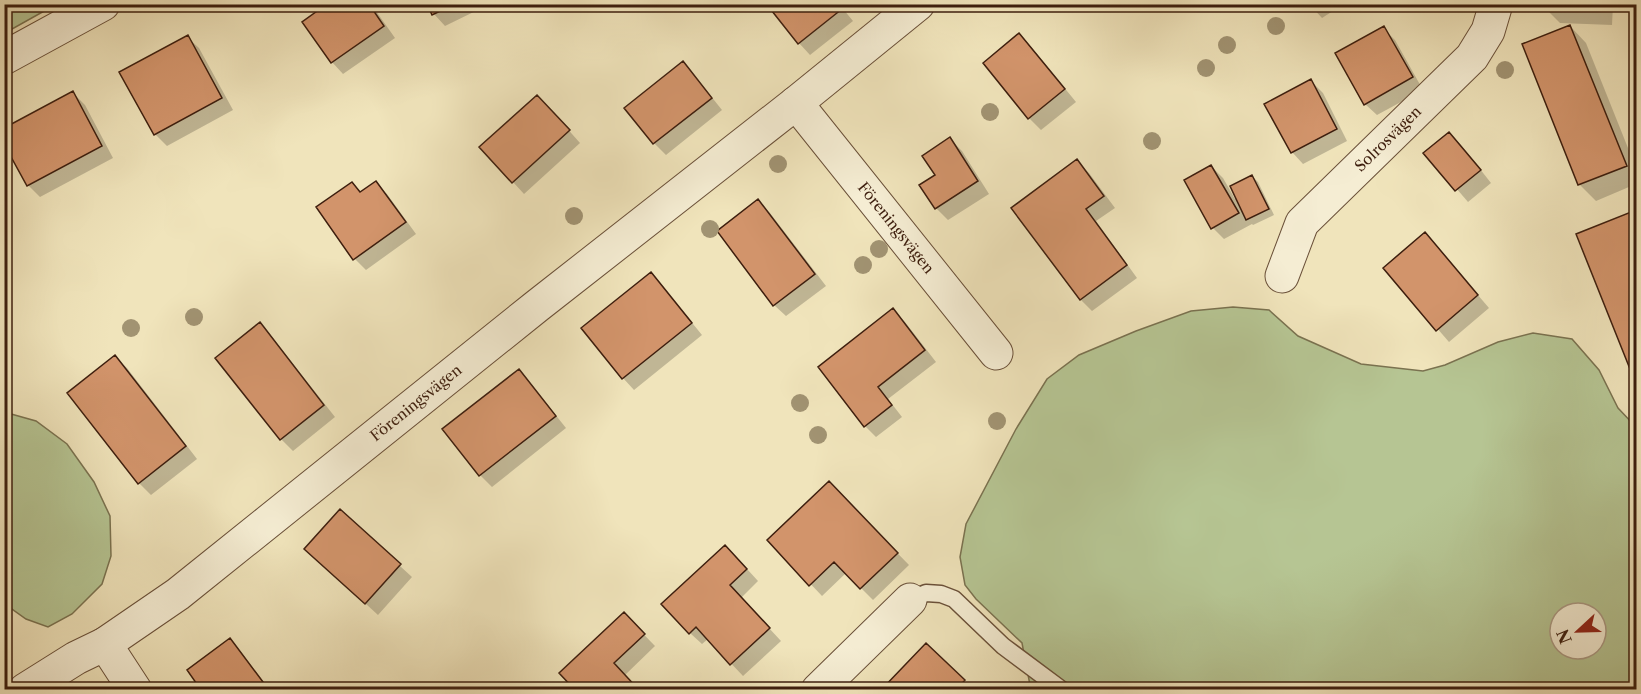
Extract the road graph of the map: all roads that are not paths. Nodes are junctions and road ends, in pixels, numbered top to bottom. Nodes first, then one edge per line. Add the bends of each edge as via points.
1 (103, 4) edge
2 (918, 4) edge
3 (1496, 4) edge
4 (4, 58) edge
5 (796, 103) junction
6 (1282, 276) dead end
7 (996, 353) dead end
8 (910, 600) joint
9 (105, 644) junction
10 (25, 690) edge
11 (135, 690) edge
12 (818, 690) edge
13 (1062, 690) edge

1 - 4 street
2 - 5 street, Föreningsvägen
3 - 6 street, Solrosvägen via 1488,31 1472,57 1302,224
5 - 7 street, Föreningsvägen
5 - 9 street, Föreningsvägen via 178,594
8 - 12 street
8 - 13 lane via 926,593 954,599 1003,646
9 - 10 street, Föreningsvägen
9 - 11 street

